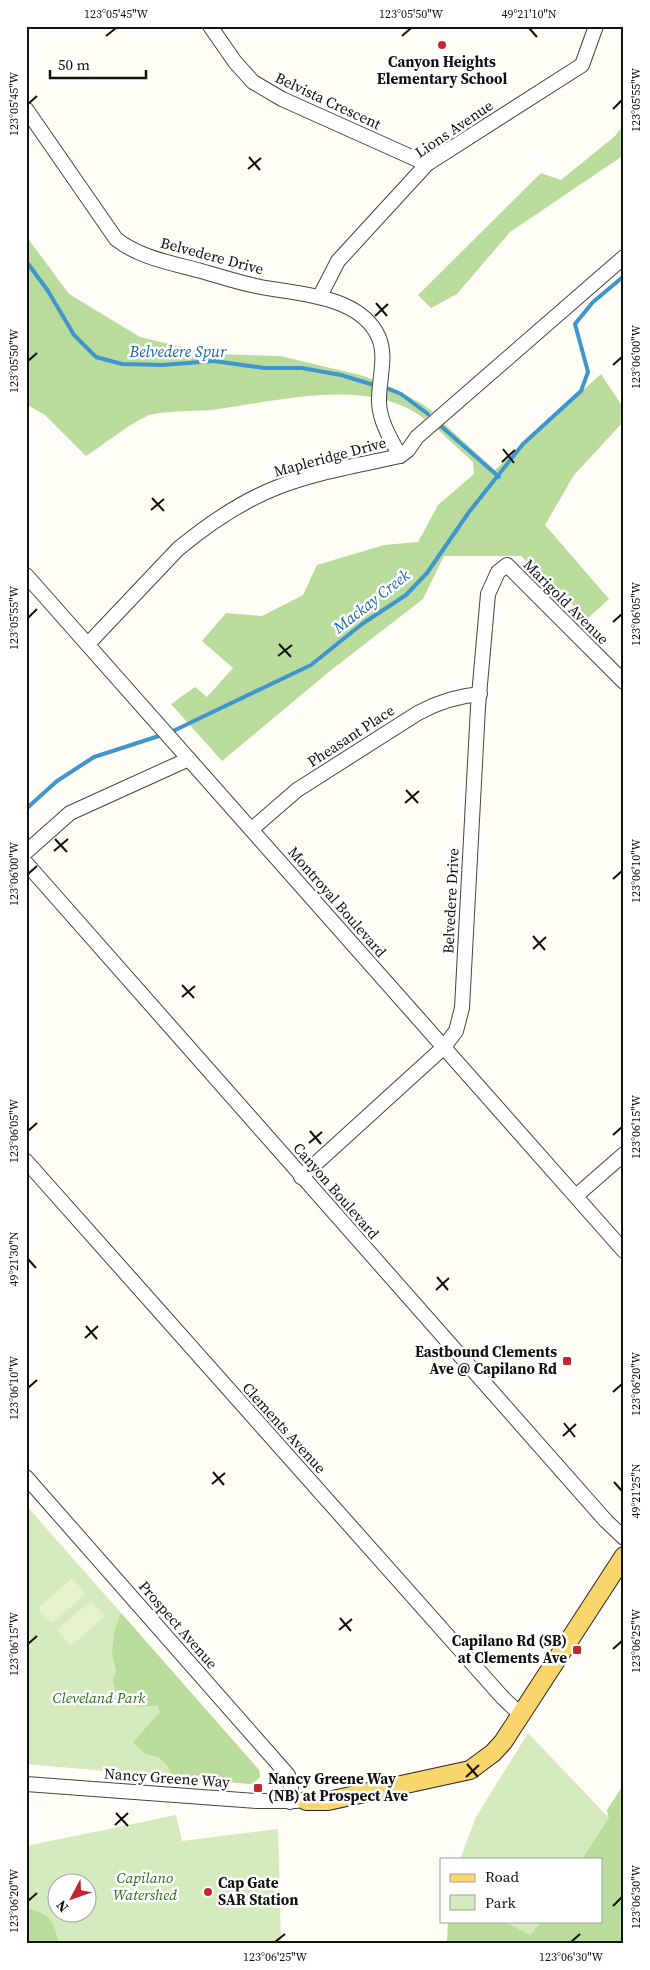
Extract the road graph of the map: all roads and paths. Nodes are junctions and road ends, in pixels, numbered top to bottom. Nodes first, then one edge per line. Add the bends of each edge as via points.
1 (210, 26) edge
2 (596, 26) edge
3 (26, 110) edge
4 (427, 164) junction
5 (624, 257) edge
6 (320, 296) junction
7 (400, 456) junction
8 (507, 565) joint
9 (26, 575) edge
10 (88, 644) junction
11 (624, 682) edge
12 (480, 694) junction
13 (189, 758) junction
14 (252, 829) junction
15 (26, 852) edge
16 (26, 863) edge
17 (444, 1047) junction
18 (624, 1154) edge
19 (26, 1161) edge
20 (301, 1177) junction
21 (576, 1196) junction
22 (624, 1250) edge
23 (26, 1476) edge
24 (624, 1538) edge
25 (624, 1556) edge
26 (520, 1714) junction
27 (26, 1784) edge
28 (298, 1801) junction

1 - 4 street, Belvista Crescent via 253,82 282,99
2 - 4 street, Lions Avenue via 582,65
3 - 6 street, Belvedere Drive via 116,239 127,247 150,257 256,286
4 - 6 street, Lions Avenue via 338,262
5 - 7 street, Mapleridge Drive via 417,437
6 - 7 street, Belvedere Drive via 362,316 376,331 383,362 379,404 386,431
7 - 10 street, Mapleridge Drive via 278,487 248,501 184,544
8 - 11 street, Marigold Avenue
8 - 12 street, Belvedere Drive via 498,572 488,594
9 - 10 street, Montroyal Boulevard
10 - 13 street, Montroyal Boulevard
12 - 14 street, Pheasant Place via 435,704 418,712 315,778
12 - 17 street, Belvedere Drive via 462,1008 456,1031
13 - 14 street, Montroyal Boulevard
13 - 15 street via 70,813
14 - 17 street, Montroyal Boulevard
16 - 20 street, Canyon Boulevard
17 - 20 street, Belvedere Drive
17 - 21 street, Montroyal Boulevard
18 - 21 street
19 - 26 street, Clements Avenue via 496,1691
20 - 24 street, Canyon Boulevard
21 - 22 street, Montroyal Boulevard
23 - 28 street, Prospect Avenue via 288,1775
25 - 26 main road
26 - 28 main road via 493,1753 470,1770 328,1801
27 - 28 street, Nancy Greene Way

